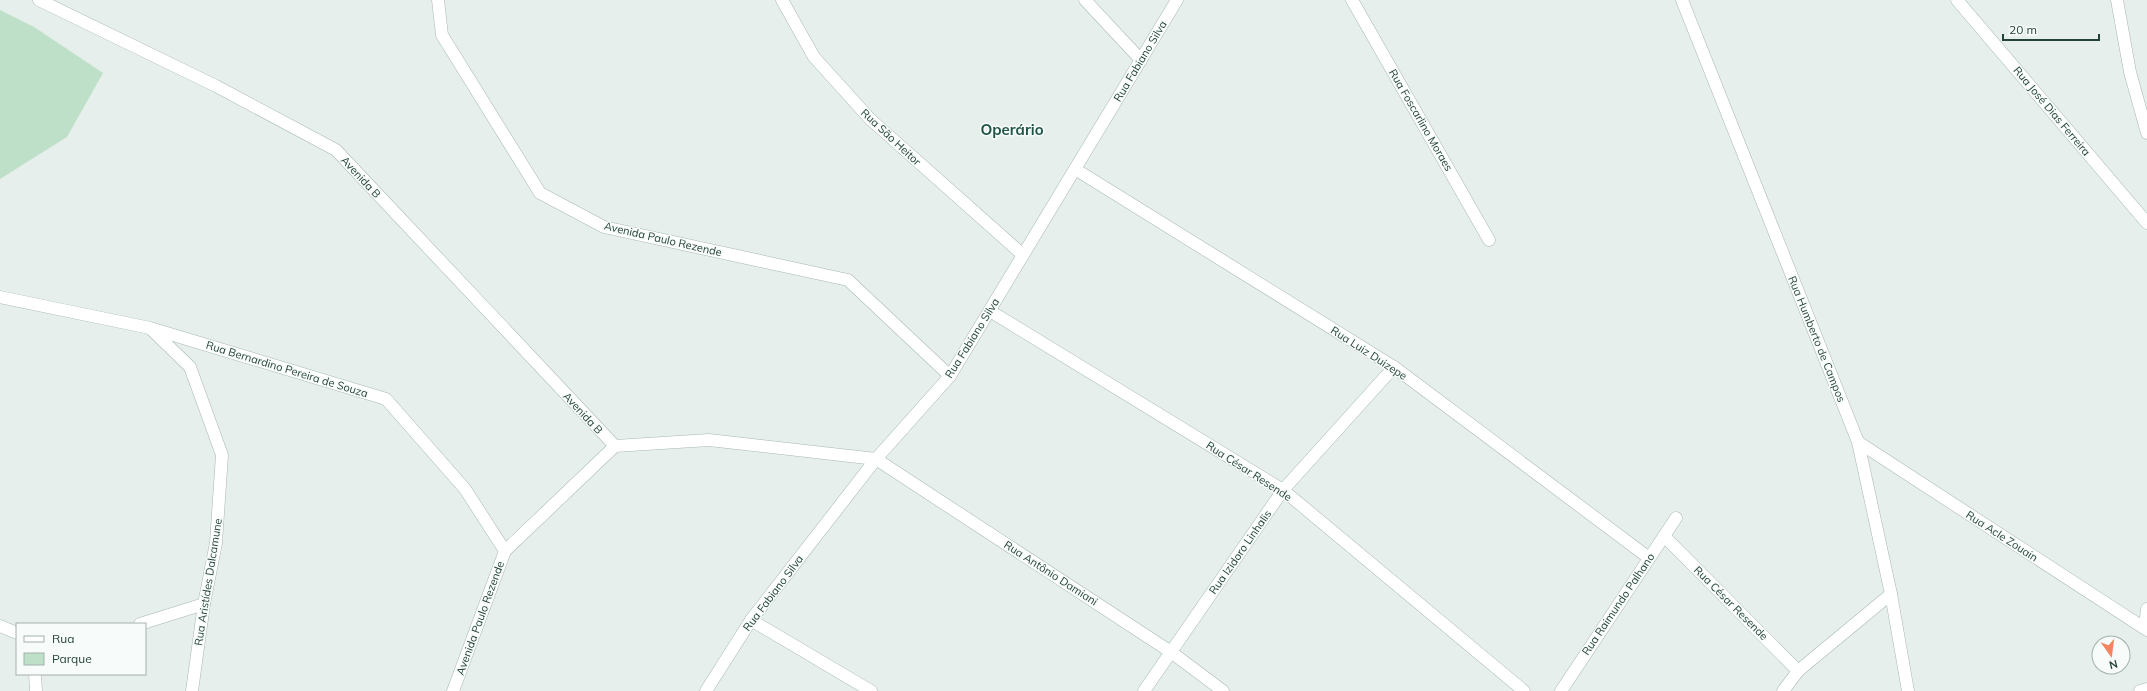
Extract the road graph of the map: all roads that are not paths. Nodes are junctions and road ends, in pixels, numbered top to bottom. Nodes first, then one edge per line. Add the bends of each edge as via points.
1 (39, 0) edge
2 (438, 0) edge
3 (782, 0) edge
4 (1085, 0) edge
5 (1177, 0) edge
6 (1352, 0) edge
7 (1682, 0) edge
8 (1957, 0) edge
9 (2117, 0) edge
10 (1141, 60) junction
11 (2147, 133) edge
12 (1075, 169) junction
13 (2147, 223) edge
14 (1489, 240) dead end
15 (1023, 255) junction
16 (0, 298) edge
17 (990, 311) junction
18 (150, 328) junction
19 (1394, 368) junction
20 (950, 376) junction
21 (1858, 442) junction
22 (615, 446) junction
23 (876, 459) junction
24 (1283, 490) junction
25 (1676, 518) dead end
26 (1664, 536) junction
27 (505, 551) junction
28 (1649, 558) junction
29 (1891, 594) junction
30 (204, 604) junction
31 (2147, 609) edge
32 (751, 620) junction
33 (143, 623) edge
34 (0, 626) edge
35 (2146, 629) edge
36 (16, 633) edge
37 (1171, 652) junction
38 (1798, 671) junction
39 (35, 675) edge
40 (2147, 689) edge
41 (36, 691) edge
42 (192, 691) edge
43 (453, 691) edge
44 (706, 691) edge
45 (871, 691) edge
46 (1144, 691) edge
47 (1223, 691) edge
48 (1524, 691) edge
49 (1561, 691) edge
50 (1783, 691) edge
51 (1908, 691) edge
52 (2140, 691) edge

1 - 22 street, Avenida B via 216,86 336,150
2 - 20 street, Avenida Paulo Rezende via 442,35 540,193 604,227 848,280
3 - 15 street, Rua São Heitor via 814,57 870,119
4 - 10 street
5 - 10 street, Rua Fabiano Silva
6 - 14 street, Rua Foscarlino Moraes
7 - 21 street, Rua Humberto de Campos
8 - 13 street, Rua José Dias Ferreira
9 - 11 street via 2130,72
10 - 12 street, Rua Fabiano Silva
12 - 15 street, Rua Fabiano Silva
12 - 19 street, Rua Luiz Duizepe
15 - 17 street, Rua Fabiano Silva
16 - 18 street, Rua Bernardino Pereira de Souza
17 - 20 street, Rua Fabiano Silva
17 - 24 street, Rua César Resende
18 - 27 street, Rua Bernardino Pereira de Souza via 386,399 465,489
18 - 30 street, Rua Aristídes Dalcamune via 190,367 222,455 216,543
19 - 24 street, Rua Izidoro Linhalis
19 - 28 street, Rua Luiz Duizepe
20 - 23 street, Rua Fabiano Silva
21 - 29 street, Rua Humberto de Campos
21 - 35 street, Rua Acle Zouain
22 - 23 street via 709,440
22 - 27 street, Avenida Paulo Rezende
23 - 32 street, Rua Fabiano Silva
23 - 37 street, Rua Antônio Damiani
24 - 37 street, Rua Izidoro Linhalis
24 - 48 street, Rua César Resende
25 - 26 street, Rua Raimundo Palhano
26 - 28 street, Rua Raimundo Palhano
26 - 38 street, Rua César Resende
27 - 43 street, Avenida Paulo Rezende
28 - 49 street, Rua Raimundo Palhano
29 - 38 street
29 - 51 street, Rua Humberto de Campos
30 - 33 street
30 - 42 street, Rua Aristídes Dalcamune
31 - 35 street
32 - 44 street, Rua Fabiano Silva
32 - 45 street
34 - 36 street
37 - 46 street, Rua Izidoro Linhalis
37 - 47 street, Rua Antônio Damiani
38 - 50 street
39 - 41 street
40 - 52 street

